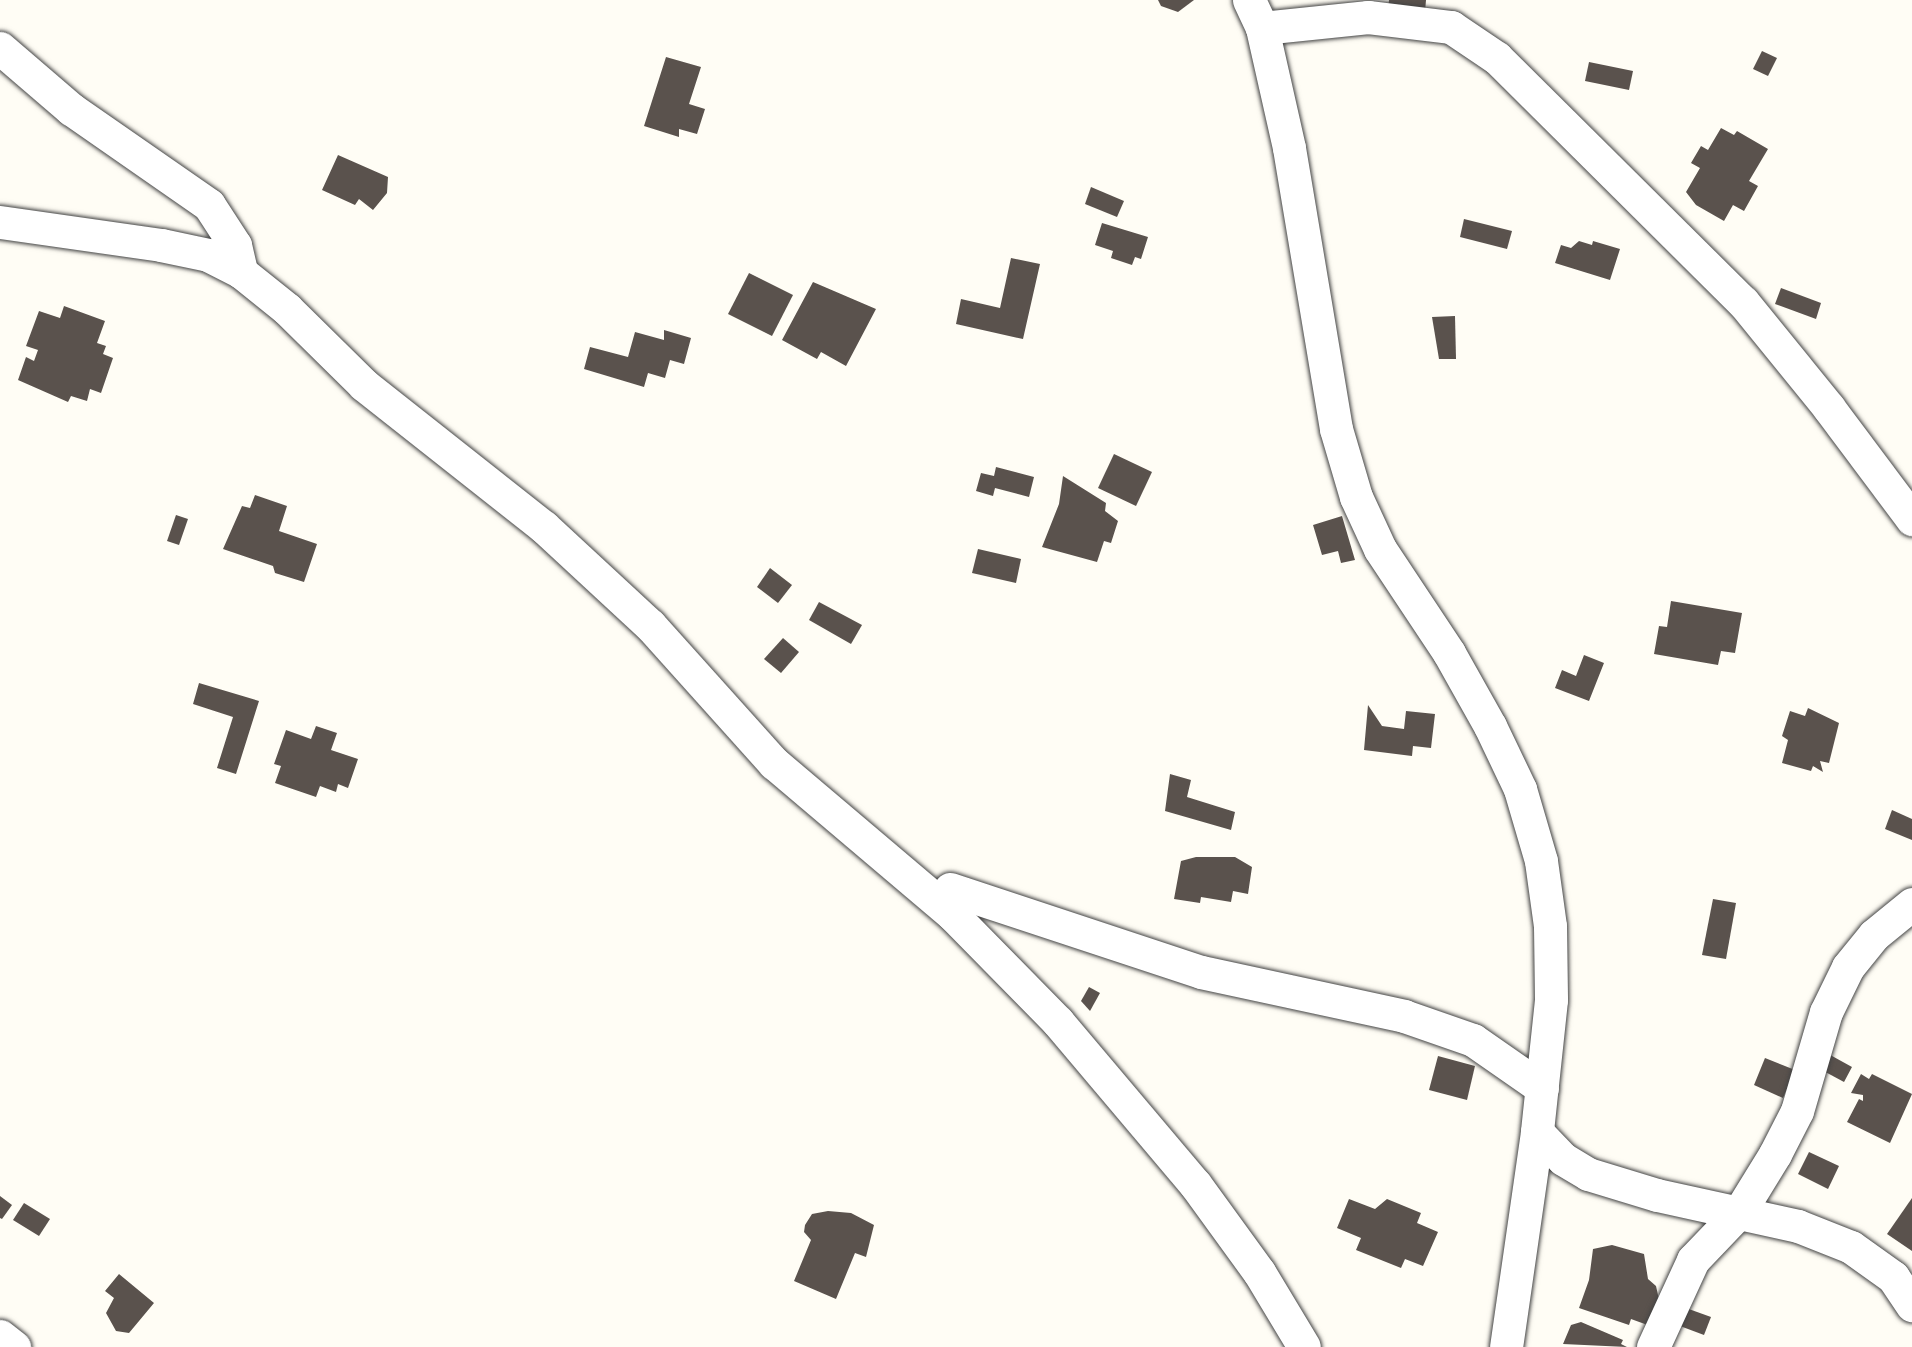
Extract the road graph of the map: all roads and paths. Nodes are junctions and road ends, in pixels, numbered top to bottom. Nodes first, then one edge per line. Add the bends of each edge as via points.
1 (1255, 14) edge
2 (0, 48) edge
3 (0, 222) edge
4 (241, 272) junction
5 (1912, 519) edge
6 (950, 889) dead end
7 (1912, 904) edge
8 (1542, 1088) junction
9 (1537, 1132) junction
10 (1740, 1211) junction
11 (1912, 1305) edge
12 (0, 1336) edge
13 (14, 1347) edge
14 (1304, 1347) edge
15 (1506, 1347) edge
16 (1653, 1347) edge

1 - 5 street via 1368,17 1451,27 1497,58 1743,302
1 - 8 street via 1289,148 1336,429 1356,497 1380,549 1449,653 1490,726 1520,789 1541,861 1551,926 1551,1000
2 - 4 street via 71,109 209,205 235,245
3 - 4 street via 161,245 208,255
4 - 14 street via 287,309 328,354 364,385 464,461 610,586 774,763 953,915 1058,1022 1140,1115 1259,1272
6 - 8 street via 1202,972 1404,1016 1473,1040
7 - 10 street via 1874,935 1848,967 1826,1012 1797,1111
8 - 9 street
9 - 10 street via 1563,1159 1588,1174 1657,1195
9 - 15 street
10 - 11 street via 1798,1226 1851,1247 1893,1277
10 - 16 street via 1693,1260
12 - 13 street

